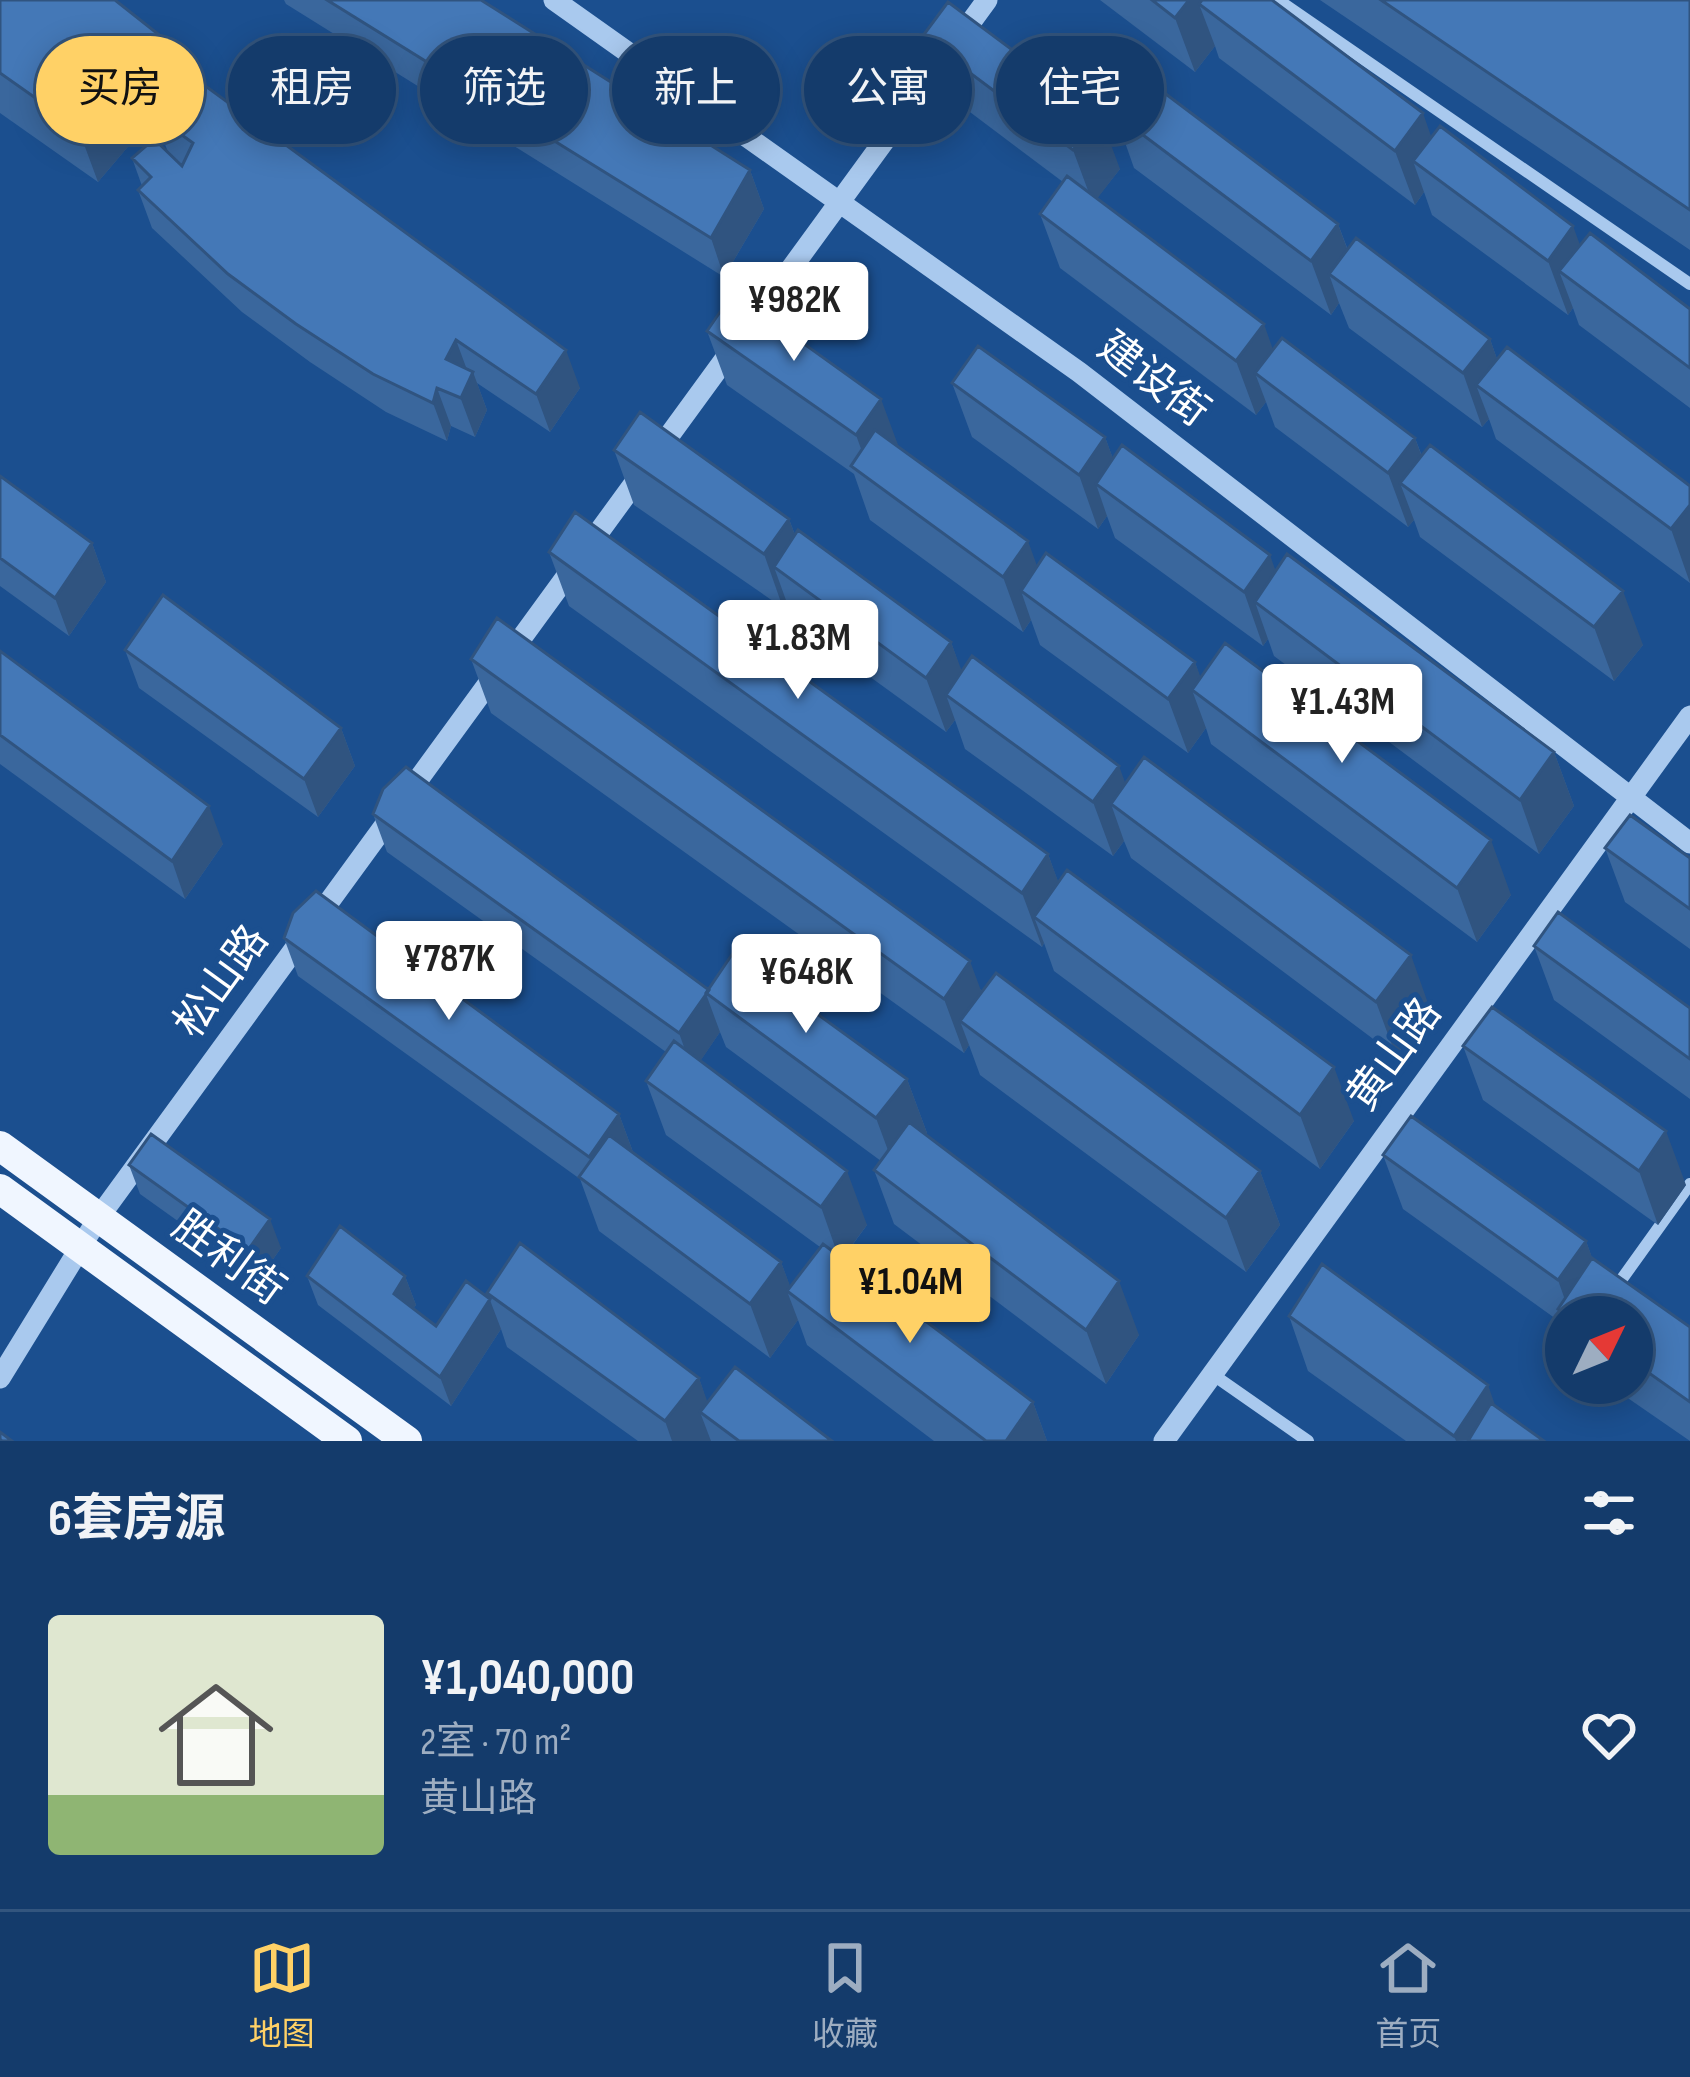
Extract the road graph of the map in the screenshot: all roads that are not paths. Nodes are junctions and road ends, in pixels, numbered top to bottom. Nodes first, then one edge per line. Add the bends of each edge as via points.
1 (554, 0) edge
2 (987, 0) edge
3 (1278, 0) edge
4 (839, 202) junction
5 (1690, 284) edge
6 (1690, 716) edge
7 (1630, 799) junction
8 (1690, 843) edge
9 (0, 1146) edge
10 (1690, 1184) edge
11 (0, 1189) edge
12 (99, 1217) junction
13 (80, 1247) junction
14 (1610, 1296) edge
15 (1212, 1375) junction
16 (0, 1378) edge
17 (346, 1441) edge
18 (407, 1441) edge
19 (1164, 1441) edge
20 (1308, 1441) edge

1 - 4 street, 建设街
2 - 4 street, 松山路
3 - 5 street
4 - 7 street, 建设街 via 1079,372
4 - 12 street, 松山路
6 - 7 street, 黄山路
7 - 8 street, 建设街
7 - 15 street, 黄山路
9 - 12 main road, 胜利街
10 - 14 street
11 - 13 main road, 胜利街
12 - 13 street, 松山路
12 - 18 main road, 胜利街
13 - 16 street, 松山路
13 - 17 main road, 胜利街
15 - 19 street, 黄山路
15 - 20 street

